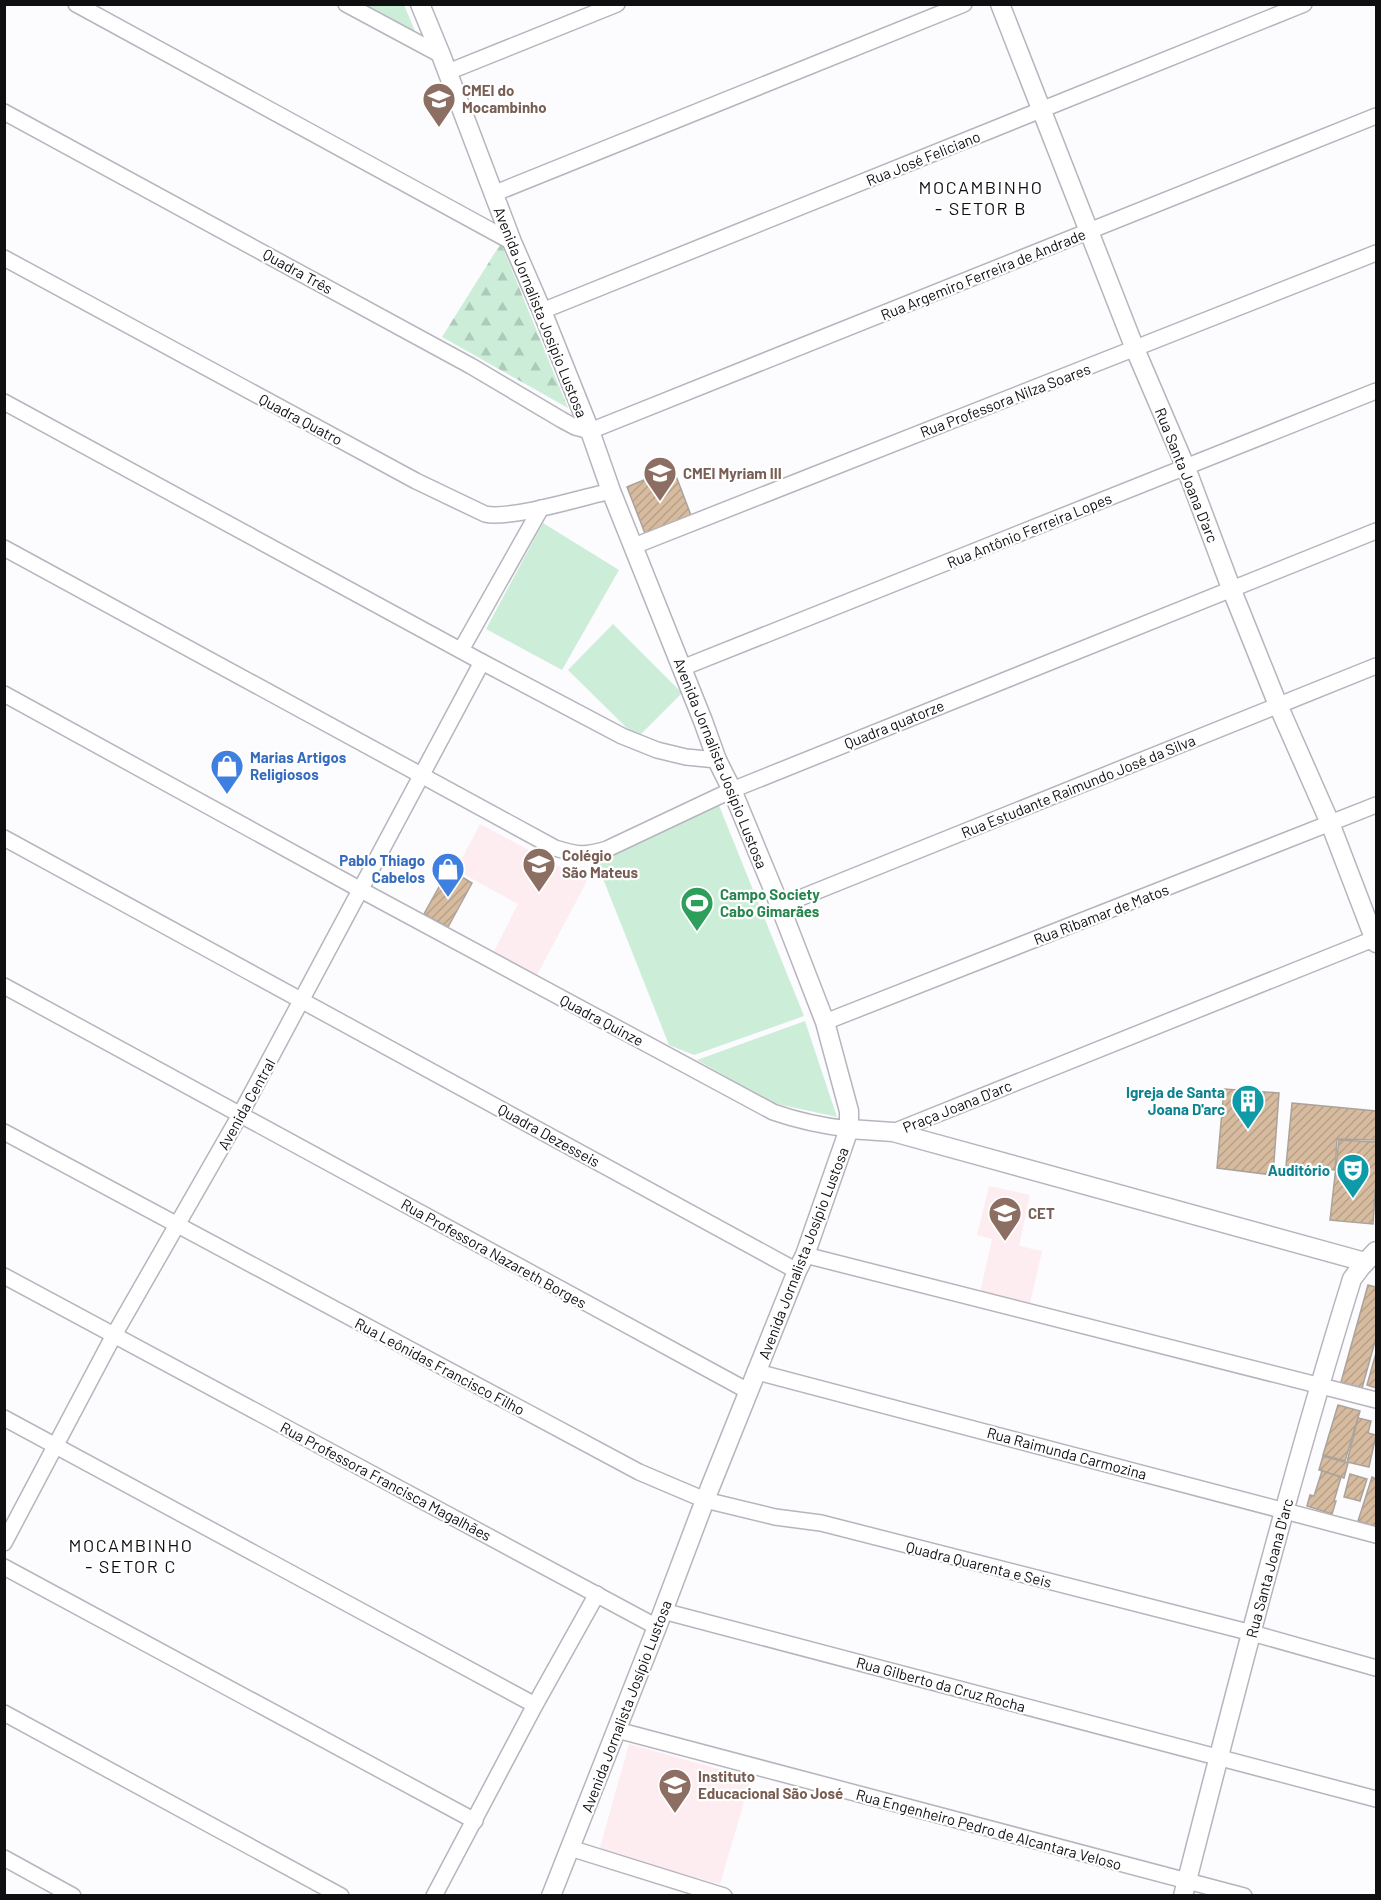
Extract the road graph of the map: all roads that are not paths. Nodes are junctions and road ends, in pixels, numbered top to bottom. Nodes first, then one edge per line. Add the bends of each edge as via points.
1 (76, 4) edge
2 (346, 4) edge
3 (420, 4) edge
4 (617, 4) edge
5 (964, 4) edge
6 (1000, 4) edge
7 (1304, 4) edge
8 (441, 55) junction
9 (448, 72) junction
10 (1041, 110) junction
11 (4, 112) edge
12 (1377, 116) edge
13 (493, 194) junction
14 (1089, 231) junction
15 (512, 242) junction
16 (1377, 253) edge
17 (4, 258) edge
18 (542, 311) junction
19 (1135, 349) junction
20 (1377, 391) edge
21 (4, 402) edge
22 (590, 431) junction
23 (1186, 468) junction
24 (611, 490) junction
25 (542, 508) junction
26 (1377, 531) edge
27 (634, 546) junction
28 (4, 548) edge
29 (1231, 588) junction
30 (461, 650) junction
31 (482, 662) junction
32 (1377, 666) edge
33 (682, 668) junction
34 (4, 694) edge
35 (1278, 705) junction
36 (717, 760) junction
37 (422, 774) junction
38 (732, 790) junction
39 (1377, 805) edge
40 (1330, 824) junction
41 (4, 838) edge
42 (361, 890) junction
43 (780, 906) junction
44 (1376, 940) edge
45 (4, 986) edge
46 (301, 1000) junction
47 (825, 1022) junction
48 (240, 1115) junction
49 (849, 1129) junction
50 (4, 1132) edge
51 (893, 1132) junction
52 (178, 1226) junction
53 (1373, 1259) edge
54 (801, 1263) junction
55 (4, 1276) edge
56 (114, 1335) junction
57 (757, 1372) junction
58 (1319, 1385) junction
59 (748, 1391) junction
60 (1377, 1400) edge
61 (4, 1418) edge
62 (55, 1445) junction
63 (705, 1500) junction
64 (1285, 1510) junction
65 (1377, 1535) edge
66 (4, 1543) edge
67 (4, 1567) edge
68 (597, 1594) junction
69 (660, 1619) junction
70 (1252, 1633) junction
71 (1377, 1668) edge
72 (536, 1705) junction
73 (4, 1713) edge
74 (617, 1730) junction
75 (1219, 1757) junction
76 (1377, 1799) edge
77 (475, 1821) junction
78 (570, 1848) junction
79 (4, 1858) edge
80 (1185, 1888) edge
81 (73, 1896) edge
82 (341, 1896) edge
83 (434, 1896) edge
84 (551, 1896) edge
85 (724, 1896) edge
86 (1244, 1896) edge

1 - 15 street
2 - 8 street
3 - 8 street, Avenida Jornalista Josípio Lustosa
4 - 9 street
5 - 13 street
6 - 10 street, Rua Santa Joana D'arc
7 - 10 street, Rua José Feliciano
8 - 9 street, Avenida Jornalista Josípio Lustosa
9 - 13 street, Avenida Jornalista Josípio Lustosa
10 - 14 street, Rua Santa Joana D'arc
10 - 18 street, Rua José Feliciano
11 - 22 street, Quadra Três via 471,366 562,420
12 - 14 street, Rua Argemiro Ferreira de Andrade
13 - 15 street, Avenida Jornalista Josípio Lustosa
14 - 19 street, Rua Santa Joana D'arc
14 - 22 street, Rua Argemiro Ferreira de Andrade
15 - 18 street, Avenida Jornalista Josípio Lustosa
16 - 19 street, Rua Professora Nilza Soares
17 - 25 street, Quadra Quatro via 450,498 491,515
18 - 22 street, Avenida Jornalista Josípio Lustosa
19 - 23 street, Rua Santa Joana D'arc
19 - 27 street, Rua Professora Nilza Soares
20 - 23 street, Rua Antônio Ferreira Lopes
21 - 30 street
22 - 24 street, Avenida Jornalista Josípio Lustosa
23 - 29 street, Rua Santa Joana D'arc
23 - 33 street, Rua Antônio Ferreira Lopes
24 - 25 street, Quadra Quatro
24 - 27 street, Avenida Jornalista Josípio Lustosa
25 - 30 street
26 - 29 street, Quadra quatorze
27 - 33 street, Avenida Jornalista Josípio Lustosa
28 - 37 street, Quadra quatorze
29 - 35 street, Rua Santa Joana D'arc
29 - 38 street, Quadra quatorze
30 - 31 street
31 - 36 street via 622,736 657,750
31 - 37 street, Avenida Central
32 - 35 street, Rua Estudante Raimundo José da Silva
33 - 36 street, Avenida Jornalista Josípio Lustosa
34 - 42 street, Quadra Quinze
35 - 40 street, Rua Santa Joana D'arc
35 - 43 street, Rua Estudante Raimundo José da Silva
36 - 38 street, Avenida Jornalista Josípio Lustosa
37 - 38 street, Quadra quatorze via 555,848 576,855 607,849
37 - 42 street, Avenida Central
38 - 43 street, Avenida Jornalista Josípio Lustosa
39 - 40 street, Rua Ribamar de Matos
40 - 44 street, Rua Santa Joana D'arc
40 - 47 street, Rua Ribamar de Matos
41 - 46 street, Quadra Dezesseis
42 - 46 street, Avenida Central
42 - 49 street, Quadra Quinze via 773,1112 801,1122
43 - 47 street, Avenida Jornalista Josípio Lustosa
44 - 51 street, Praça Joana D'arc
45 - 48 street, Rua Professora Nazareth Borges
46 - 48 street, Avenida Central
46 - 54 street, Quadra Dezesseis
47 - 49 street, Avenida Jornalista Josípio Lustosa via 849,1111
48 - 52 street, Avenida Central
48 - 59 street, Rua Professora Nazareth Borges
49 - 51 street
49 - 54 street, Avenida Jornalista Josípio Lustosa
50 - 52 street, Rua Leônidas Francisco Filho
51 - 53 street, Praça Joana D'arc
52 - 56 street, Avenida Central
52 - 63 street, Rua Leônidas Francisco Filho via 639,1472
53 - 58 street, Rua Santa Joana D'arc via 1352,1279
54 - 57 street, Avenida Jornalista Josípio Lustosa
54 - 58 street, Quadra Dezesseis
55 - 56 street, Rua Professora Francisca Magalhães
56 - 62 street, Avenida Central
56 - 68 street, Rua Professora Francisca Magalhães
57 - 59 street, Avenida Jornalista Josípio Lustosa
57 - 64 street, Rua Raimunda Carmozina
58 - 60 street, Quadra Dezesseis
58 - 64 street, Rua Santa Joana D'arc
59 - 63 street, Avenida Jornalista Josípio Lustosa
61 - 62 street
62 - 66 street, Avenida Central
62 - 72 street
63 - 69 street, Avenida Jornalista Josípio Lustosa
63 - 70 street, Quadra Quarenta e Seis via 821,1523
64 - 65 street, Rua Raimunda Carmozina
64 - 70 street, Rua Santa Joana D'arc
67 - 77 street
68 - 69 street, Rua Professora Francisca Magalhães
68 - 72 street
69 - 74 street, Avenida Jornalista Josípio Lustosa
69 - 75 street, Rua Gilberto da Cruz Rocha
70 - 71 street
70 - 75 street, Rua Santa Joana D'arc
72 - 77 street
73 - 82 street
74 - 78 street, Avenida Jornalista Josípio Lustosa
74 - 80 street, Rua Engenheiro Pedro de Alcantara Veloso
75 - 76 street, Rua Gilberto da Cruz Rocha
75 - 80 street, Rua Santa Joana D'arc
77 - 83 street
78 - 84 street, Avenida Jornalista Josípio Lustosa
78 - 85 street
79 - 81 street
80 - 86 street, Rua Engenheiro Pedro de Alcantara Veloso

